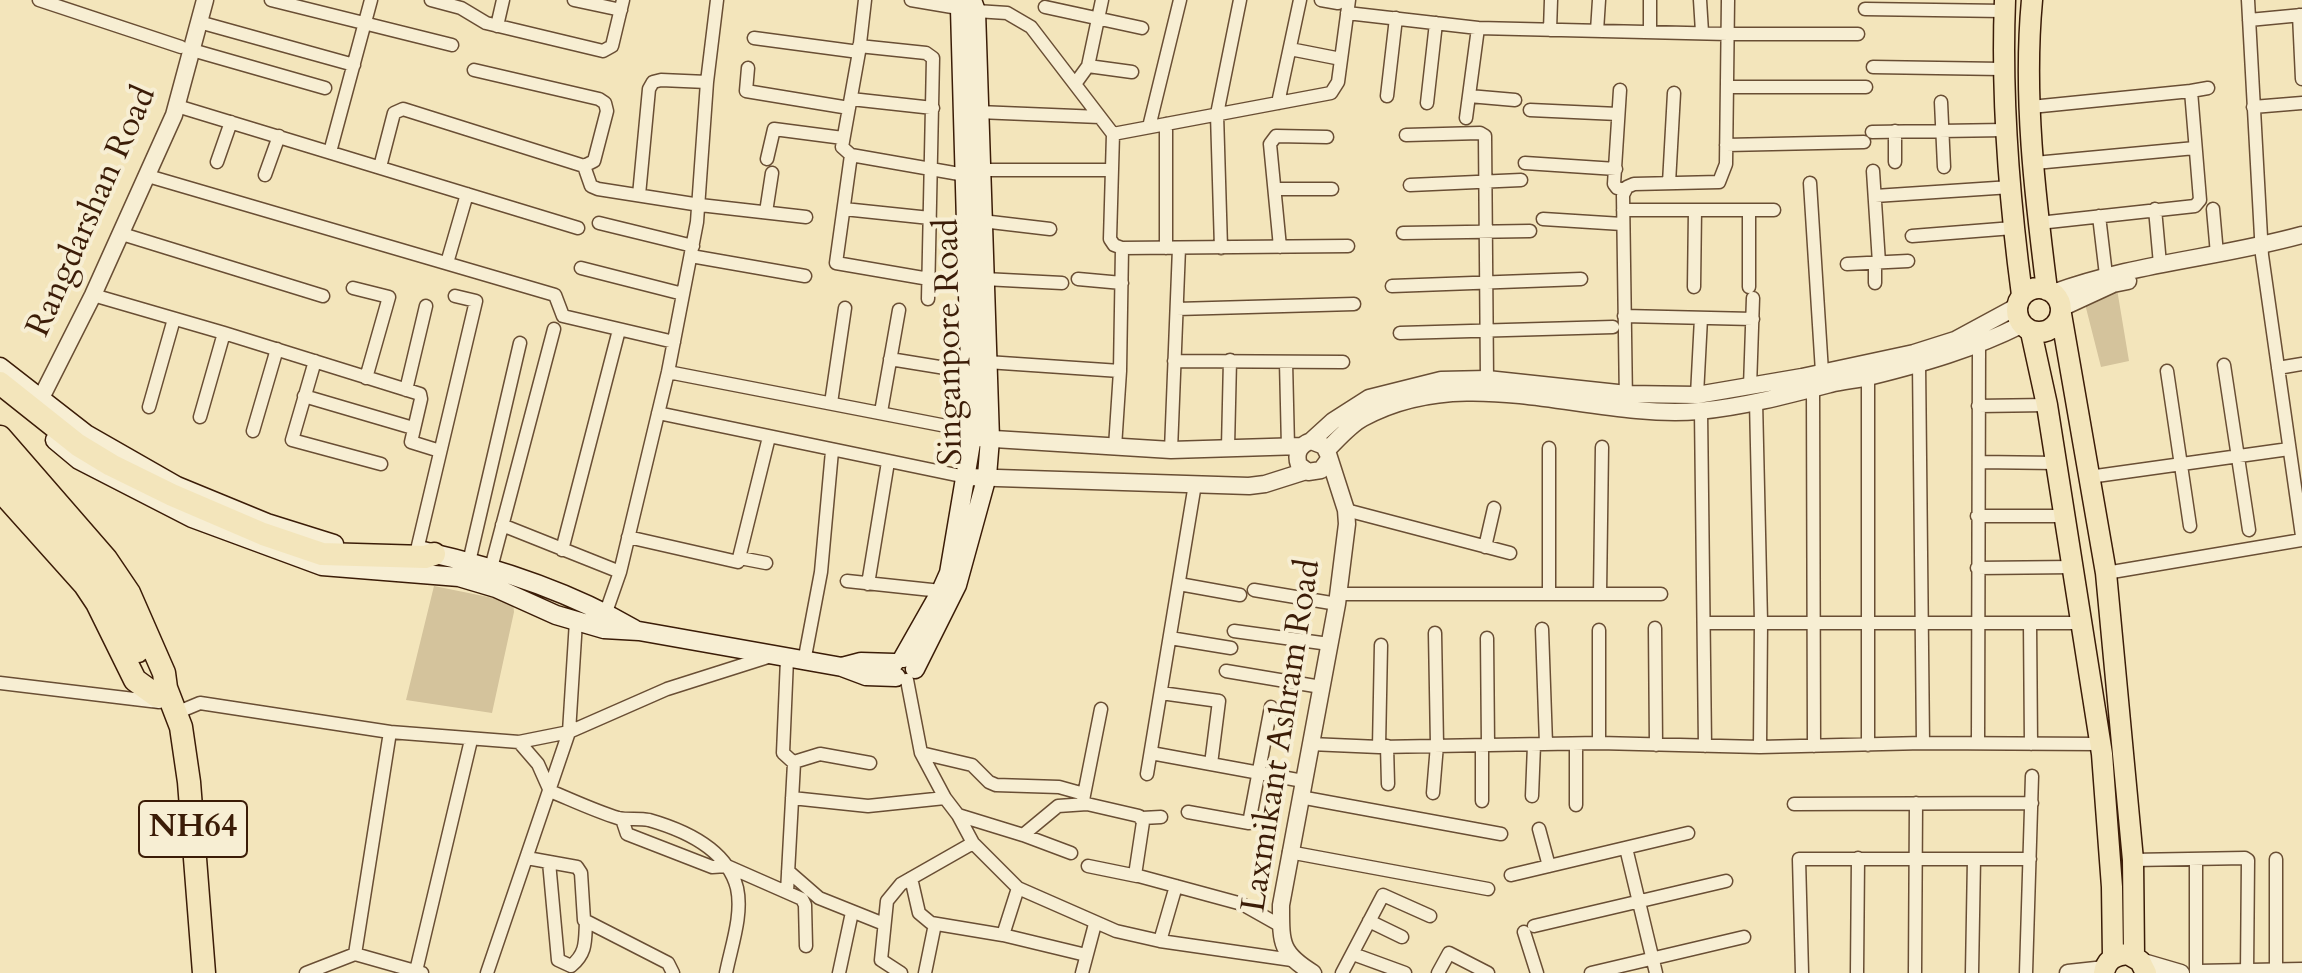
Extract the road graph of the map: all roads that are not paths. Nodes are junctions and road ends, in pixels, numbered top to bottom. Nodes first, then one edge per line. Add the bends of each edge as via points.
1 (39, 0) edge
2 (205, 0) edge
3 (271, 0) edge
4 (371, 0) edge
5 (431, 0) edge
6 (503, 0) edge
7 (574, 0) edge
8 (717, 0) edge
9 (865, 0) edge
10 (911, 0) edge
11 (1102, 0) edge
12 (1180, 0) edge
13 (1240, 0) edge
14 (1300, 0) edge
15 (1321, 0) edge
16 (1551, 0) edge
17 (1599, 0) edge
18 (1650, 0) edge
19 (1700, 0) edge
20 (1728, 0) edge
21 (2032, 0) edge
22 (2248, 0) edge
23 (622, 5) edge
24 (966, 5) edge
25 (1345, 5) edge
26 (1008, 6) edge
27 (2005, 6) edge
28 (1045, 7) dead end
29 (1865, 9) dead end
30 (2301, 15) edge
31 (1396, 18) junction
32 (1098, 19) junction
33 (2249, 20) junction
34 (199, 22) junction
35 (1436, 23) junction
36 (364, 25) junction
37 (497, 26) junction
38 (1142, 28) dead end
39 (1478, 28) junction
40 (1550, 30) junction
41 (1597, 31) junction
42 (1650, 32) junction
43 (1702, 32) junction
44 (1728, 34) junction
45 (1858, 34) dead end
46 (754, 38) dead end
47 (452, 45) dead end
48 (186, 48) junction
49 (859, 49) junction
50 (1290, 49) junction
51 (1341, 59) junction
52 (354, 65) junction
53 (1088, 66) junction
54 (1873, 67) dead end
55 (748, 68) dead end
56 (2002, 69) junction
57 (474, 70) dead end
58 (1132, 72) dead end
59 (2302, 79) edge
60 (707, 82) junction
61 (1075, 84) junction
62 (1728, 87) junction
63 (1866, 87) dead end
64 (325, 88) dead end
65 (2208, 88) dead end
66 (1620, 90) dead end
67 (2191, 91) junction
68 (1674, 93) dead end
69 (1387, 96) dead end
70 (1469, 96) junction
71 (1515, 100) dead end
72 (1941, 102) dead end
73 (850, 103) junction
74 (1278, 103) junction
75 (1427, 103) dead end
76 (2302, 103) edge
77 (177, 106) junction
78 (2031, 107) junction
79 (2253, 107) junction
80 (933, 108) junction
81 (1530, 110) dead end
82 (978, 112) junction
83 (1217, 114) junction
84 (1618, 114) junction
85 (1100, 117) junction
86 (1466, 118) dead end
87 (231, 122) junction
88 (1166, 124) junction
89 (1149, 127) junction
90 (2006, 130) junction
91 (1895, 131) junction
92 (1942, 131) junction
93 (1113, 134) junction
94 (1406, 135) dead end
95 (279, 136) junction
96 (1327, 137) dead end
97 (843, 138) junction
98 (1726, 145) junction
99 (2195, 148) junction
100 (330, 152) junction
101 (851, 155) junction
102 (767, 159) dead end
103 (217, 162) dead end
104 (1895, 162) dead end
105 (1525, 163) dead end
106 (2035, 163) junction
107 (584, 166) junction
108 (380, 167) junction
109 (1944, 167) dead end
110 (931, 169) junction
111 (1616, 169) junction
112 (1112, 170) junction
113 (1873, 171) dead end
114 (972, 172) junction
115 (772, 173) dead end
116 (265, 175) dead end
117 (148, 176) junction
118 (1521, 180) dead end
119 (1486, 181) junction
120 (1669, 183) junction
121 (1810, 183) dead end
122 (1410, 185) dead end
123 (2011, 187) junction
124 (1276, 189) junction
125 (1332, 189) dead end
126 (1625, 190) junction
127 (467, 194) junction
128 (639, 195) junction
129 (1875, 196) junction
130 (700, 205) junction
131 (844, 209) junction
132 (2155, 209) junction
133 (2213, 209) dead end
134 (1623, 210) junction
135 (1695, 210) junction
136 (1749, 210) junction
137 (1774, 210) dead end
138 (766, 212) junction
139 (2099, 216) junction
140 (806, 217) dead end
141 (930, 218) junction
142 (1543, 219) dead end
143 (982, 221) junction
144 (2038, 221) junction
145 (599, 223) dead end
146 (1622, 224) junction
147 (2013, 224) junction
148 (578, 228) dead end
149 (1050, 229) dead end
150 (1530, 231) dead end
151 (1486, 232) junction
152 (1403, 233) dead end
153 (122, 234) junction
154 (2302, 235) edge
155 (1912, 236) dead end
156 (2302, 245) edge
157 (1348, 246) dead end
158 (1280, 247) junction
159 (1122, 248) junction
160 (1173, 248) junction
161 (1221, 248) junction
162 (2261, 250) junction
163 (692, 251) junction
164 (2217, 254) junction
165 (1908, 261) dead end
166 (447, 263) junction
167 (1877, 263) junction
168 (1847, 264) dead end
169 (2160, 264) junction
170 (581, 268) dead end
171 (2106, 275) junction
172 (805, 276) dead end
173 (929, 279) junction
174 (984, 279) junction
175 (1078, 279) dead end
176 (1581, 279) dead end
177 (1062, 283) dead end
178 (1122, 283) junction
179 (1486, 283) junction
180 (1875, 283) dead end
181 (1392, 286) dead end
182 (1694, 287) dead end
183 (353, 288) dead end
184 (683, 294) junction
185 (93, 295) junction
186 (323, 296) dead end
187 (455, 296) dead end
188 (928, 299) dead end
189 (2055, 301) junction
190 (1354, 304) dead end
191 (426, 306) dead end
192 (845, 308) dead end
193 (1177, 309) junction
194 (899, 310) dead end
195 (2023, 314) junction
196 (1624, 316) junction
197 (1701, 318) junction
198 (174, 319) junction
199 (1753, 319) junction
200 (1613, 327) dead end
201 (554, 329) dead end
202 (619, 330) junction
203 (1486, 331) junction
204 (224, 333) junction
205 (1400, 333) dead end
206 (674, 342) junction
207 (520, 343) dead end
208 (1979, 346) junction
209 (277, 349) junction
210 (890, 359) junction
211 (1230, 360) junction
212 (315, 361) junction
213 (1174, 361) junction
214 (987, 362) junction
215 (1286, 362) junction
216 (1343, 362) dead end
217 (1919, 363) junction
218 (2302, 364) edge
219 (2224, 365) dead end
220 (0, 367) edge
221 (2278, 368) junction
222 (1120, 371) junction
223 (2167, 371) dead end
224 (668, 372) junction
225 (970, 372) junction
226 (1822, 372) junction
227 (1868, 377) junction
228 (366, 378) junction
229 (1487, 379) junction
230 (0, 383) edge
231 (1813, 389) junction
232 (406, 390) junction
233 (1753, 394) junction
234 (0, 396) edge
235 (304, 396) junction
236 (41, 398) junction
237 (1626, 401) junction
238 (831, 403) junction
239 (1699, 403) junction
240 (2047, 405) junction
241 (1978, 406) junction
242 (149, 407) dead end
243 (881, 412) junction
244 (658, 413) junction
245 (200, 417) dead end
246 (413, 428) junction
247 (253, 431) dead end
248 (978, 436) junction
249 (0, 437) edge
250 (769, 437) junction
251 (1300, 445) junction
252 (1115, 447) junction
253 (1228, 447) junction
254 (1602, 447) dead end
255 (1549, 448) dead end
256 (2289, 449) junction
257 (0, 450) edge
258 (1171, 450) junction
259 (440, 451) junction
260 (832, 451) junction
261 (2238, 456) junction
262 (888, 462) junction
263 (1321, 462) junction
264 (1979, 462) junction
265 (0, 463) edge
266 (2057, 463) junction
267 (381, 464) dead end
268 (2181, 464) junction
269 (987, 476) junction
270 (966, 477) junction
271 (2089, 477) junction
272 (1195, 484) junction
273 (0, 490) edge
274 (1344, 503) junction
275 (1494, 508) dead end
276 (1977, 516) junction
277 (2066, 516) junction
278 (502, 525) junction
279 (2190, 526) dead end
280 (2249, 530) dead end
281 (628, 537) junction
282 (2302, 538) edge
283 (1485, 547) junction
284 (562, 550) junction
285 (418, 553) junction
286 (1510, 553) dead end
287 (740, 558) junction
288 (469, 562) junction
289 (766, 563) dead end
290 (2074, 567) junction
291 (491, 568) junction
292 (1977, 568) junction
293 (620, 572) junction
294 (2106, 573) junction
295 (847, 581) dead end
296 (868, 584) junction
297 (1179, 584) junction
298 (1254, 590) dead end
299 (941, 591) junction
300 (1549, 594) junction
301 (1600, 594) junction
302 (1661, 594) dead end
303 (1240, 595) dead end
304 (1337, 599) junction
305 (606, 612) junction
306 (576, 621) junction
307 (1761, 622) junction
308 (1813, 622) junction
309 (1870, 622) junction
310 (1924, 622) junction
311 (1977, 622) junction
312 (1704, 623) junction
313 (2030, 623) junction
314 (2082, 623) junction
315 (1655, 628) dead end
316 (1542, 629) dead end
317 (1599, 630) dead end
318 (639, 631) junction
319 (1234, 631) dead end
320 (1435, 633) dead end
321 (1170, 638) junction
322 (1487, 638) dead end
323 (1329, 644) junction
324 (1381, 645) dead end
325 (1231, 648) dead end
326 (787, 659) junction
327 (903, 669) junction
328 (1226, 671) dead end
329 (0, 683) edge
330 (1321, 687) junction
331 (161, 692) junction
332 (1161, 693) junction
333 (1271, 707) dead end
334 (1101, 709) dead end
335 (390, 732) junction
336 (569, 732) junction
337 (471, 740) junction
338 (519, 742) junction
339 (1599, 743) junction
340 (1923, 743) junction
341 (1978, 743) junction
342 (1310, 744) junction
343 (1540, 744) junction
344 (1576, 744) junction
345 (2031, 744) junction
346 (2100, 744) junction
347 (1437, 745) junction
348 (1485, 745) junction
349 (1656, 745) junction
350 (1868, 745) junction
351 (1705, 746) junction
352 (1814, 746) junction
353 (1383, 747) junction
354 (1760, 747) junction
355 (921, 753) junction
356 (1151, 753) junction
357 (794, 762) junction
358 (870, 763) dead end
359 (1211, 764) junction
360 (1147, 774) dead end
361 (1258, 774) junction
362 (2032, 776) dead end
363 (1388, 784) dead end
364 (1301, 789) junction
365 (550, 791) junction
366 (1433, 793) dead end
367 (1532, 796) dead end
368 (792, 798) junction
369 (945, 798) junction
370 (1083, 799) junction
371 (1482, 801) dead end
372 (1916, 803) junction
373 (2032, 803) junction
374 (1794, 804) dead end
375 (1576, 805) dead end
376 (1188, 812) dead end
377 (958, 815) junction
378 (1161, 817) dead end
379 (1142, 818) junction
380 (622, 819) junction
381 (1539, 829) dead end
382 (1688, 833) dead end
383 (1501, 834) dead end
384 (1023, 835) junction
385 (973, 843) junction
386 (1626, 848) junction
387 (1289, 852) junction
388 (1071, 853) dead end
389 (527, 858) junction
390 (1858, 858) junction
391 (1916, 859) junction
392 (1974, 859) junction
393 (2030, 859) junction
394 (2196, 859) junction
395 (2276, 859) dead end
396 (2133, 860) junction
397 (549, 862) junction
398 (727, 866) junction
399 (1088, 866) dead end
400 (1549, 866) junction
401 (788, 871) junction
402 (1511, 875) dead end
403 (1137, 876) junction
404 (911, 878) junction
405 (1726, 881) dead end
406 (1176, 886) junction
407 (1018, 888) junction
408 (1488, 889) dead end
409 (787, 892) junction
410 (1639, 901) junction
411 (1430, 916) dead end
412 (851, 917) dead end
413 (586, 921) junction
414 (1369, 921) junction
415 (884, 924) junction
416 (935, 924) junction
417 (1095, 924) junction
418 (1281, 926) junction
419 (1003, 935) junction
420 (1402, 937) dead end
421 (1744, 937) dead end
422 (1160, 941) junction
423 (806, 946) dead end
424 (355, 954) junction
425 (1353, 954) junction
426 (1086, 955) junction
427 (1653, 958) junction
428 (1292, 960) junction
429 (2140, 963) edge
430 (2107, 966) edge
431 (379, 967) edge
432 (2276, 971) junction
433 (2302, 971) edge
434 (419, 972) edge
435 (2247, 972) edge
436 (190, 973) edge
437 (204, 973) edge
438 (306, 973) edge
439 (487, 973) edge
440 (673, 973) edge
441 (726, 973) edge
442 (839, 973) edge
443 (901, 973) edge
444 (925, 973) edge
445 (1082, 973) edge
446 (1313, 973) edge
447 (1342, 973) edge
448 (1405, 973) edge
449 (1438, 973) edge
450 (1488, 973) edge
451 (1537, 973) edge
452 (1591, 973) edge
453 (1656, 973) edge
454 (1802, 973) edge
455 (1857, 973) edge
456 (1915, 973) edge
457 (1972, 973) edge
458 (2026, 973) edge
459 (2068, 973) edge
460 (2181, 973) edge
461 (2197, 973) edge

1 - 48 street
2 - 34 street, Rangdarshan Road
3 - 36 street
4 - 36 street
5 - 37 street
6 - 37 street
7 - 23 street
8 - 60 street
9 - 49 street
10 - 24 street
11 - 32 street
12 - 89 street
13 - 83 street
14 - 50 street
15 - 25 street
16 - 40 street
17 - 41 street
18 - 42 street
19 - 43 street
20 - 44 street
21 - 78 main road
22 - 33 street
23 - 37 street via 612,46 603,51
24 - 26 street
24 - 82 main road, Singanpore Road
24 - 114 main road, Singanpore Road
25 - 31 street
25 - 51 street
26 - 61 street
27 - 29 street
27 - 56 main road
28 - 32 street
30 - 33 street
30 - 59 street
31 - 35 street
31 - 69 street
32 - 38 street
32 - 53 street
33 - 79 street
34 - 48 street, Rangdarshan Road
34 - 52 street
35 - 39 street
35 - 75 street
36 - 47 street
36 - 52 street
39 - 40 street
39 - 70 street
40 - 41 street
41 - 42 street
42 - 43 street
43 - 44 street
44 - 45 street
44 - 62 street
46 - 49 street
48 - 64 street
48 - 77 street, Rangdarshan Road
49 - 73 street
49 - 80 street via 931,55
50 - 51 street
50 - 74 street
51 - 74 street via 1335,90
52 - 100 street
53 - 58 street
53 - 61 street
54 - 56 street
55 - 73 street via 750,93
56 - 90 main road
57 - 107 street via 605,103 594,161
60 - 128 street via 653,82
60 - 130 street
61 - 85 street
62 - 63 street
62 - 98 street
65 - 67 street
66 - 84 street
67 - 78 street
67 - 99 street
68 - 120 street
70 - 71 street
70 - 86 street
72 - 92 street
73 - 80 street
73 - 97 street
74 - 83 street
76 - 79 street
77 - 87 street
77 - 117 street, Rangdarshan Road
78 - 106 main road
79 - 162 street
80 - 110 street
81 - 84 street
82 - 85 street
82 - 114 main road, Singanpore Road
83 - 88 street
83 - 161 street
84 - 111 street
85 - 93 street
87 - 95 street
87 - 103 street
88 - 89 street
88 - 160 street
89 - 93 street
90 - 92 street
90 - 123 main road
91 - 92 street
91 - 98 street
91 - 104 street
92 - 109 street
93 - 112 street
94 - 119 street via 1480,133 1485,136
95 - 100 street
95 - 116 street
96 - 124 street via 1273,139
97 - 101 street via 842,149
97 - 102 street via 774,129
98 - 120 street via 1719,182
99 - 106 street
99 - 132 street via 2199,204
100 - 108 street
101 - 110 street
101 - 131 street
105 - 111 street
106 - 144 main road
107 - 108 street via 403,109 394,113
107 - 128 street via 591,186
108 - 127 street
110 - 114 street
110 - 141 street
111 - 126 street via 1615,187
112 - 114 street
112 - 159 street via 1110,239
113 - 129 street
114 - 143 main road, Singanpore Road
114 - 225 main road, Singanpore Road
115 - 138 street
117 - 153 street, Rangdarshan Road
117 - 166 street
118 - 119 street
119 - 122 street
119 - 151 street
120 - 126 street via 1634,184
121 - 226 street
123 - 129 street
123 - 147 main road
124 - 125 street
124 - 158 street
126 - 134 street
127 - 148 street
127 - 166 street
128 - 130 street
129 - 167 street
130 - 138 street
130 - 163 street
131 - 141 street
131 - 173 street via 836,263
132 - 139 street
132 - 169 street
133 - 164 street
134 - 135 street
134 - 146 street
135 - 136 street
135 - 182 street
136 - 137 street
136 - 199 street
138 - 140 street
139 - 144 street
139 - 171 street
141 - 173 street
142 - 146 street
143 - 149 street
143 - 174 main road, Singanpore Road
144 - 147 street
144 - 189 main road
145 - 163 street
146 - 196 street
147 - 155 street
147 - 195 main road
150 - 151 street
151 - 152 street
151 - 179 street
153 - 185 street, Rangdarshan Road
153 - 186 street
154 - 162 street
156 - 162 street
157 - 158 street
158 - 161 street
159 - 160 street
159 - 178 street
160 - 161 street
160 - 193 street
162 - 164 street
162 - 189 street
162 - 221 street
163 - 172 street
163 - 184 street
164 - 169 street
165 - 167 street
166 - 202 street via 555,295 563,316
167 - 168 street
167 - 180 street
169 - 171 street
170 - 184 street
171 - 189 street
173 - 188 street
174 - 177 street
174 - 214 main road, Singanpore Road
175 - 178 street
176 - 179 street
178 - 222 street
179 - 181 street
179 - 203 street
183 - 228 street via 389,297
184 - 206 street
185 - 198 street
185 - 236 street, Rangdarshan Road
187 - 259 street via 476,301
189 - 195 main road via 2037,288
189 - 195 main road via 2050,330 2041,333
189 - 271 main road
190 - 193 street
191 - 232 street
192 - 238 street
193 - 213 street
194 - 210 street
195 - 208 street
195 - 226 street via 1914,353
195 - 240 main road
196 - 197 street
196 - 237 street
197 - 199 street
197 - 239 street
198 - 204 street
198 - 242 street
199 - 233 street
200 - 203 street
201 - 278 street
202 - 206 street
202 - 284 street
203 - 205 street
203 - 229 street
204 - 209 street
204 - 245 street
206 - 224 street
207 - 288 street
208 - 217 street
208 - 241 street
209 - 212 street
209 - 247 street
210 - 225 street
210 - 243 street
211 - 213 street
211 - 215 street
211 - 253 street
212 - 228 street
212 - 235 street
213 - 258 street
214 - 222 street
214 - 248 main road, Singanpore Road
215 - 216 street
215 - 251 street
217 - 227 street
217 - 310 street
218 - 221 street
219 - 261 street
220 - 236 main road
221 - 256 street
222 - 252 street
223 - 268 street
224 - 238 street
224 - 244 street
225 - 248 main road, Singanpore Road
226 - 233 street
227 - 231 street
227 - 309 street
228 - 232 street
229 - 237 street
229 - 251 street via 1441,380 1380,393
230 - 285 highway via 78,445 172,495 263,534 322,554
231 - 233 street
231 - 308 street
232 - 246 street via 421,397
233 - 239 street
233 - 307 street
234 - 306 main road via 79,460 192,518 322,566 459,577
235 - 246 street
235 - 267 street via 292,440
236 - 285 main road via 86,434 177,486 254,518 326,544
237 - 239 street
237 - 263 street via 1437,394 1365,417
238 - 243 street
239 - 312 street
240 - 241 street
240 - 266 main road
241 - 264 street
243 - 248 street
244 - 250 street
244 - 281 street
246 - 259 street via 411,443
248 - 252 street
248 - 269 main road, Singanpore Road
248 - 270 main road, Singanpore Road
249 - 331 highway via 120,579 163,669
250 - 260 street
250 - 287 street
251 - 253 street
251 - 263 street via 1320,443
251 - 263 street via 1301,467
252 - 258 street
253 - 258 street
254 - 301 street
255 - 300 street
256 - 261 street
256 - 282 street
257 - 331 highway, NH64 via 94,553 131,613
259 - 285 street
260 - 262 street
260 - 326 street via 821,572
261 - 268 street
261 - 280 street
262 - 270 street
262 - 296 street
263 - 272 street via 1258,485
263 - 274 street
264 - 266 street
264 - 276 street
265 - 331 highway, NH64 via 87,560
266 - 277 main road
268 - 271 street
268 - 279 street
269 - 270 street
269 - 272 street
269 - 327 main road, Singanpore Road via 957,585
270 - 299 main road, Singanpore Road
271 - 294 main road
272 - 297 street
273 - 331 highway via 79,577 135,680
274 - 283 street
274 - 304 street, Laxmikant Ashram Road via 1347,524
275 - 283 street
276 - 277 street
276 - 292 street
277 - 290 main road
278 - 284 street
278 - 291 street
281 - 287 street via 736,562
281 - 293 street
282 - 294 street
283 - 286 street
284 - 293 street
285 - 288 main road
287 - 289 street
288 - 291 main road
290 - 292 street
290 - 314 main road
291 - 305 main road
292 - 311 street
293 - 305 street
294 - 396 main road
295 - 296 street
296 - 299 street
297 - 303 street
297 - 321 street
298 - 304 street
299 - 327 main road, Singanpore Road
300 - 301 street
300 - 304 street
301 - 302 street
304 - 323 street, Laxmikant Ashram Road
305 - 318 main road
306 - 318 main road
306 - 336 street
307 - 308 street
307 - 312 street
307 - 354 street
308 - 309 street
308 - 352 street
309 - 310 street
309 - 350 street
310 - 311 street
310 - 340 street
311 - 313 street
311 - 341 street
312 - 351 street
313 - 314 street
313 - 345 street
314 - 346 main road
315 - 349 street
316 - 343 street
317 - 339 street
318 - 326 main road
319 - 323 street
320 - 347 street
321 - 325 street
321 - 332 street
322 - 348 street
323 - 330 street, Laxmikant Ashram Road
324 - 353 street
326 - 327 main road
326 - 336 street via 667,689
326 - 357 street via 783,753
327 - 355 street
328 - 330 street
329 - 331 street
330 - 342 street, Laxmikant Ashram Road
331 - 335 street via 200,703
331 - 436 highway, NH64 via 178,795
331 - 437 highway, NH64 via 189,782
332 - 356 street
332 - 359 street via 1219,701
333 - 361 street
334 - 370 street
335 - 337 street
335 - 424 street
336 - 338 street
336 - 365 street
337 - 338 street
337 - 434 street
338 - 365 street via 538,764
339 - 344 street
339 - 349 street
340 - 341 street
340 - 350 street
341 - 345 street
342 - 353 street
342 - 364 street, Laxmikant Ashram Road
343 - 344 street
343 - 348 street
343 - 367 street
344 - 375 street
345 - 346 street
346 - 430 main road via 2112,887
347 - 348 street
347 - 353 street
347 - 366 street
348 - 371 street
349 - 351 street
350 - 352 street
351 - 354 street
352 - 354 street
353 - 363 street
355 - 369 street
355 - 370 street via 972,765 996,785 1059,787
356 - 359 street
356 - 360 street
357 - 358 street via 820,754
357 - 368 street
359 - 361 street
361 - 364 street
361 - 376 street via 1249,823
362 - 373 street
364 - 383 street
364 - 387 street, Laxmikant Ashram Road
365 - 380 street
365 - 389 street
368 - 369 street via 868,806
368 - 401 street
369 - 377 street
370 - 379 street
370 - 384 street via 1054,808
372 - 373 street
372 - 374 street
372 - 391 street
373 - 393 street
377 - 384 street
377 - 385 street
378 - 379 street
379 - 403 street
380 - 398 street via 647,820 705,844
380 - 398 street via 627,834 712,867
381 - 400 street
382 - 386 street
384 - 388 street
385 - 404 street
385 - 407 street
386 - 400 street
386 - 410 street
387 - 408 street
387 - 418 street, Laxmikant Ashram Road
389 - 397 street
389 - 439 street
390 - 391 street
390 - 454 street via 1798,861
390 - 455 street
391 - 392 street
391 - 456 street
392 - 393 street
392 - 457 street
393 - 458 street
394 - 396 street
394 - 435 street via 2248,860
394 - 461 street
395 - 432 street
396 - 429 main road
397 - 413 street via 579,870
397 - 413 street via 558,960 571,966 581,958
398 - 409 street
398 - 441 street via 737,888 738,912
399 - 403 street
400 - 402 street
401 - 409 street
401 - 415 street via 819,898
403 - 406 street
404 - 415 street via 887,901
404 - 416 street via 919,913
405 - 410 street
406 - 418 street via 1242,904
406 - 422 street
407 - 417 street
407 - 419 street
409 - 423 street via 804,902
410 - 427 street
410 - 451 street via 1529,929
411 - 414 street via 1383,895
412 - 442 street
413 - 440 street via 668,963
414 - 420 street
414 - 425 street
415 - 443 street via 881,960
416 - 419 street
416 - 444 street
417 - 422 street
417 - 426 street
418 - 428 street, Laxmikant Ashram Road
419 - 426 street
421 - 427 street
422 - 428 street
424 - 431 street
424 - 438 street
425 - 447 street
425 - 448 street
426 - 445 street
427 - 452 street
427 - 453 street
428 - 446 street, Laxmikant Ashram Road
429 - 430 main road via 2128,954
429 - 460 street
430 - 459 street
431 - 434 street
432 - 433 street
432 - 435 street
435 - 461 street
449 - 450 street via 1449,953

